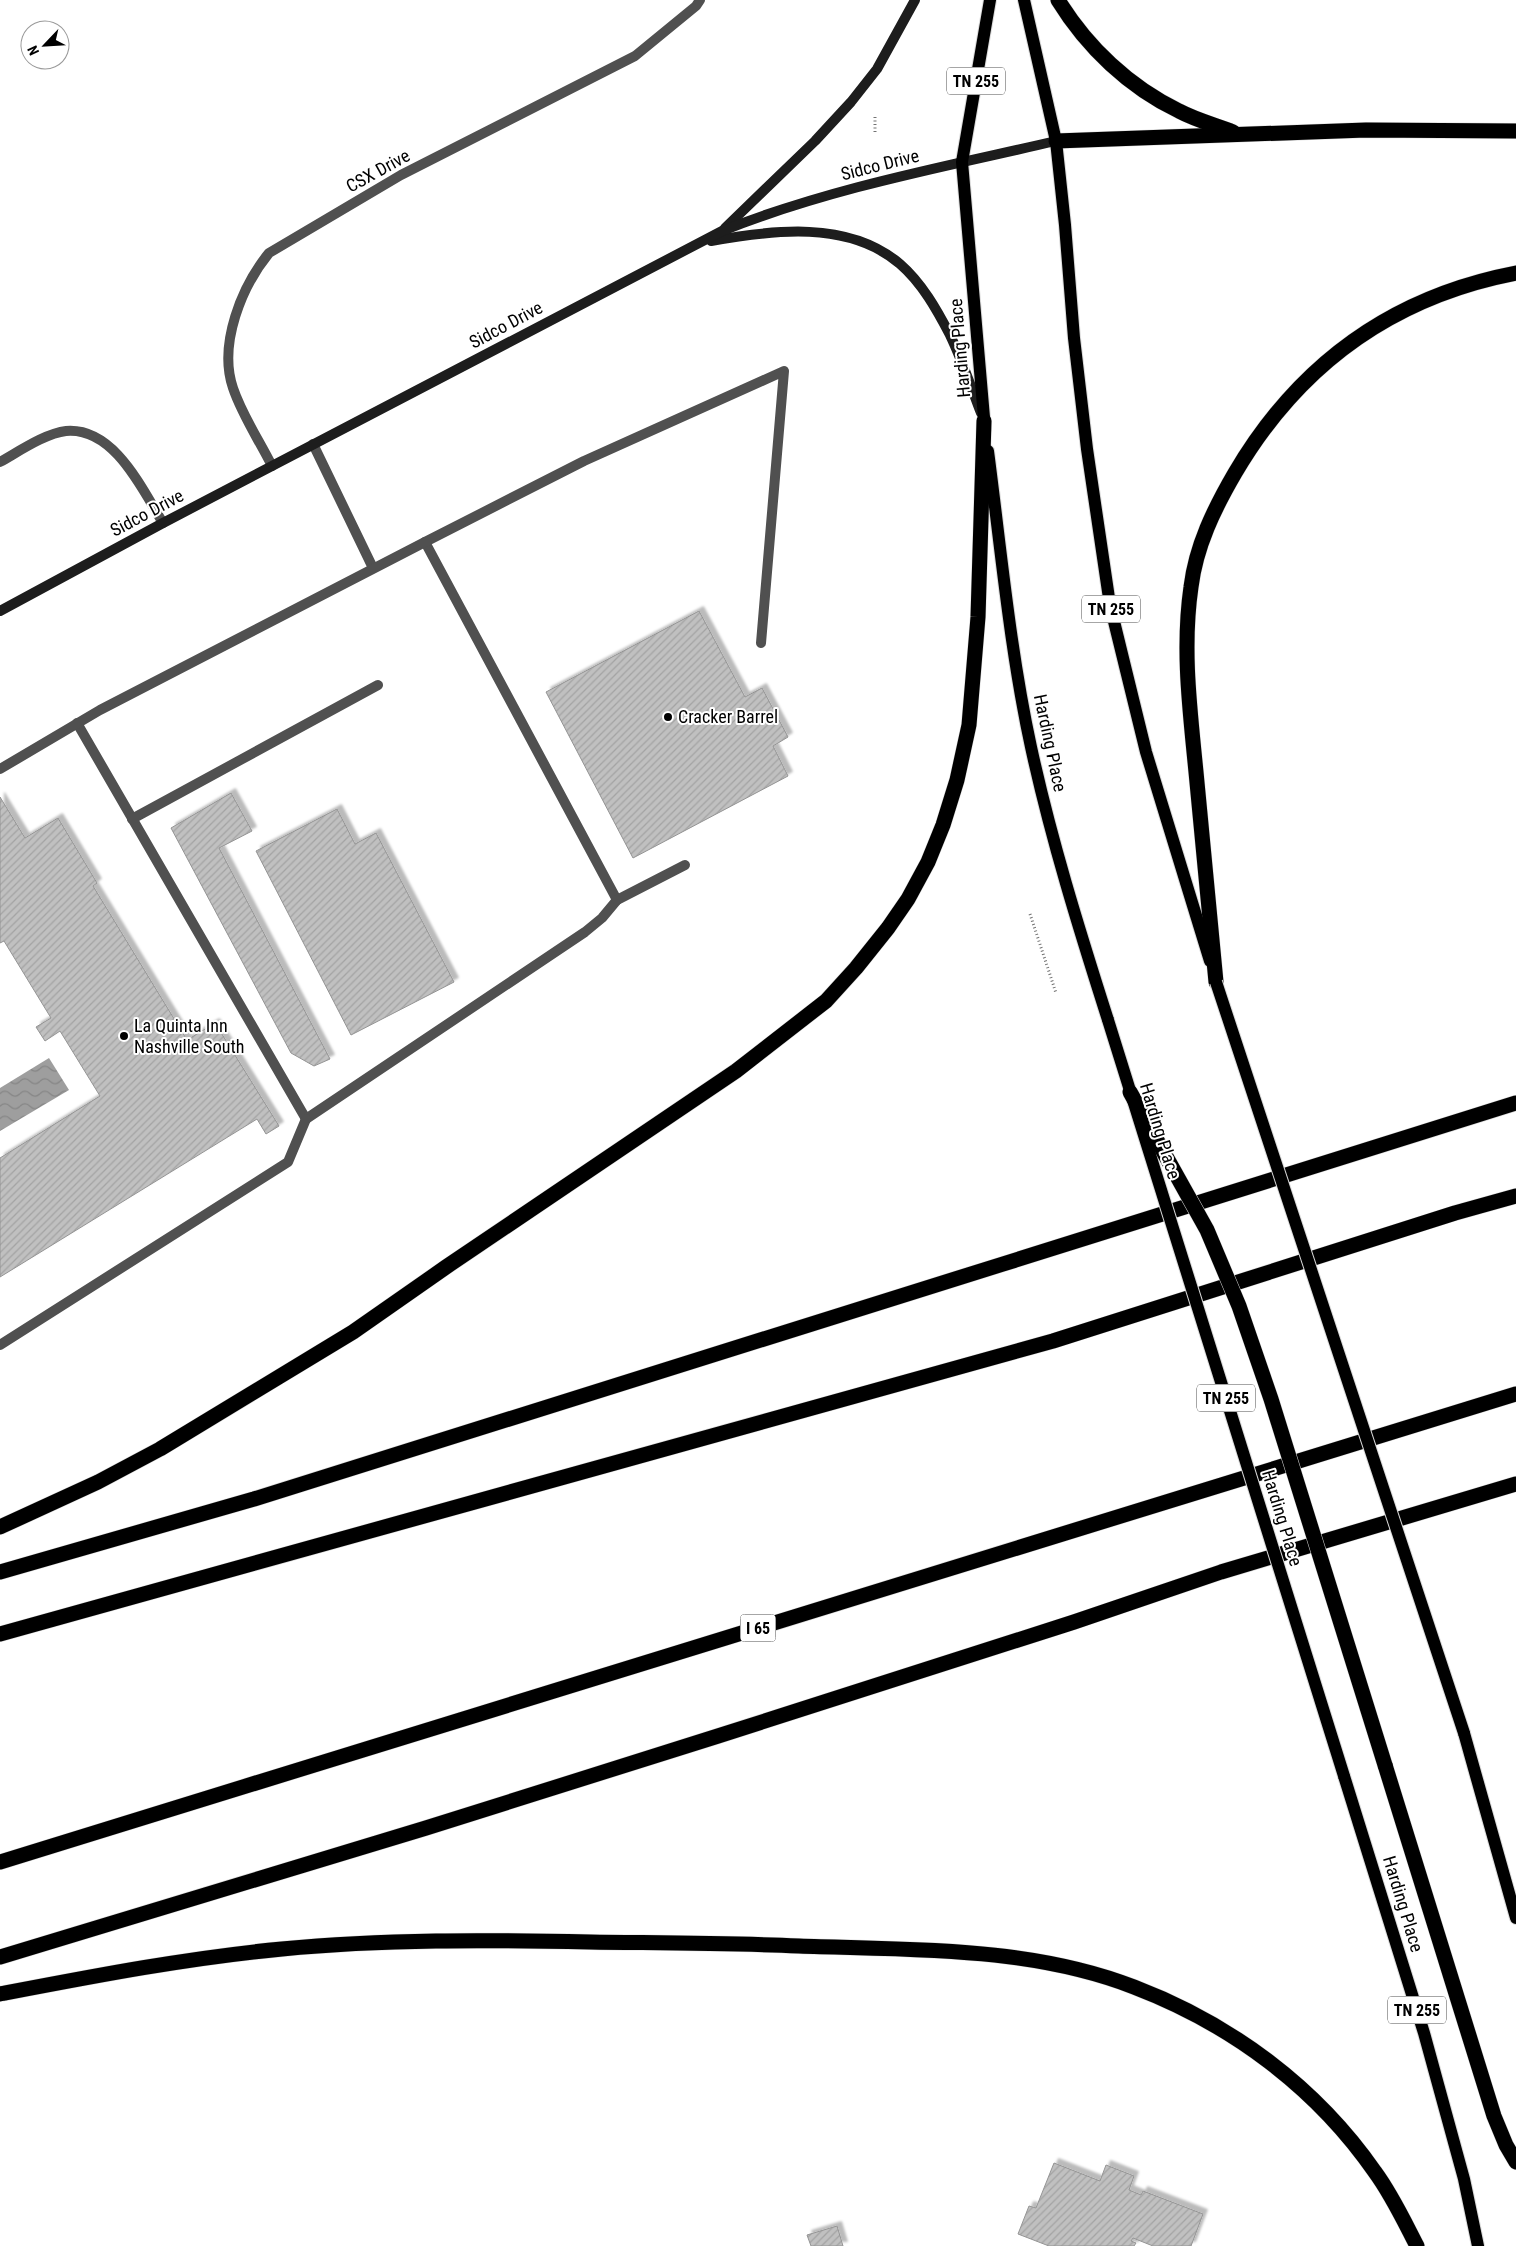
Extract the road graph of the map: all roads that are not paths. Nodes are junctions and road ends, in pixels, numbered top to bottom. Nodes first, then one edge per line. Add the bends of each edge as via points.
1 (700, 0) edge
2 (915, 0) edge
3 (990, 0) edge
4 (1024, 0) edge
5 (1058, 0) edge
6 (1516, 131) edge
7 (1239, 134) junction
8 (1056, 141) junction
9 (962, 162) junction
10 (722, 232) junction
11 (697, 243) junction
12 (1516, 273) edge
13 (984, 421) junction
14 (313, 444) junction
15 (0, 462) edge
16 (272, 466) junction
17 (163, 523) junction
18 (424, 542) junction
19 (373, 568) junction
20 (0, 611) edge
21 (760, 644) dead end
22 (378, 685) dead end
23 (77, 724) junction
24 (0, 770) edge
25 (132, 819) junction
26 (685, 864) dead end
27 (617, 900) junction
28 (1216, 982) junction
29 (1130, 1092) junction
30 (1516, 1103) edge
31 (306, 1119) junction
32 (1516, 1196) edge
33 (0, 1345) edge
34 (1516, 1394) edge
35 (1516, 1484) edge
36 (0, 1526) edge
37 (0, 1572) edge
38 (0, 1634) edge
39 (0, 1862) edge
40 (1516, 1918) edge
41 (0, 1957) edge
42 (0, 1994) edge
43 (1516, 2162) edge
44 (1417, 2246) edge
45 (1478, 2246) edge

1 - 16 lane, CSX Drive via 635,56 401,175 269,253 243,293 233,325 230,367 232,386 241,408
2 - 10 main road via 877,69 851,102 816,141
3 - 9 main road, Harding Place / TN 255
4 - 8 main road, TN 255
5 - 7 highway via 1101,54 1125,77 1180,112
6 - 7 highway via 1366,130
7 - 8 highway
8 - 9 main road, Sidco Drive
8 - 28 main road, TN 255 via 1074,338 1110,605 1146,752
9 - 10 main road, Sidco Drive via 858,186 770,213
9 - 13 main road, Harding Place / TN 255
10 - 11 main road, Sidco Drive
11 - 13 main road via 746,234 814,232 841,236 882,252 900,264 932,302 951,336
11 - 14 main road, Sidco Drive
12 - 28 highway via 1474,282 1437,295 1362,333 1331,357 1306,379 1250,446 1207,528 1191,586 1186,666
13 - 29 main road, Harding Place / TN 255, bridge via 1017,670 1031,746 1068,892
13 - 36 highway via 978,617 969,725 957,780 928,862 908,899 856,968 826,1001 736,1071 353,1332 160,1449 98,1482
14 - 16 main road, Sidco Drive
14 - 19 lane
15 - 17 lane via 56,433 66,431 88,435 104,442 119,456
16 - 17 main road, Sidco Drive
17 - 20 main road, Sidco Drive
18 - 19 lane
18 - 21 lane via 584,461 784,371
18 - 27 lane
19 - 23 lane
22 - 25 lane
23 - 24 lane
23 - 25 lane
25 - 31 lane
26 - 27 lane
27 - 31 lane via 585,932
28 - 40 main road, TN 255, bridge via 1464,1733
29 - 43 highway, bridge via 1207,1230 1239,1306 1271,1399 1494,2116
29 - 45 main road, Harding Place / TN 255, bridge via 1424,2032 1464,2179
30 - 37 highway via 273,1493
31 - 33 lane via 288,1162
32 - 38 highway via 1053,1341
34 - 39 highway, I 65
35 - 41 highway via 1221,1572 1074,1622 426,1828
42 - 44 highway via 225,1955 424,1940 814,1946 960,1953 1060,1965 1097,1974 1167,2000 1224,2031 1296,2082 1354,2142 1378,2175

